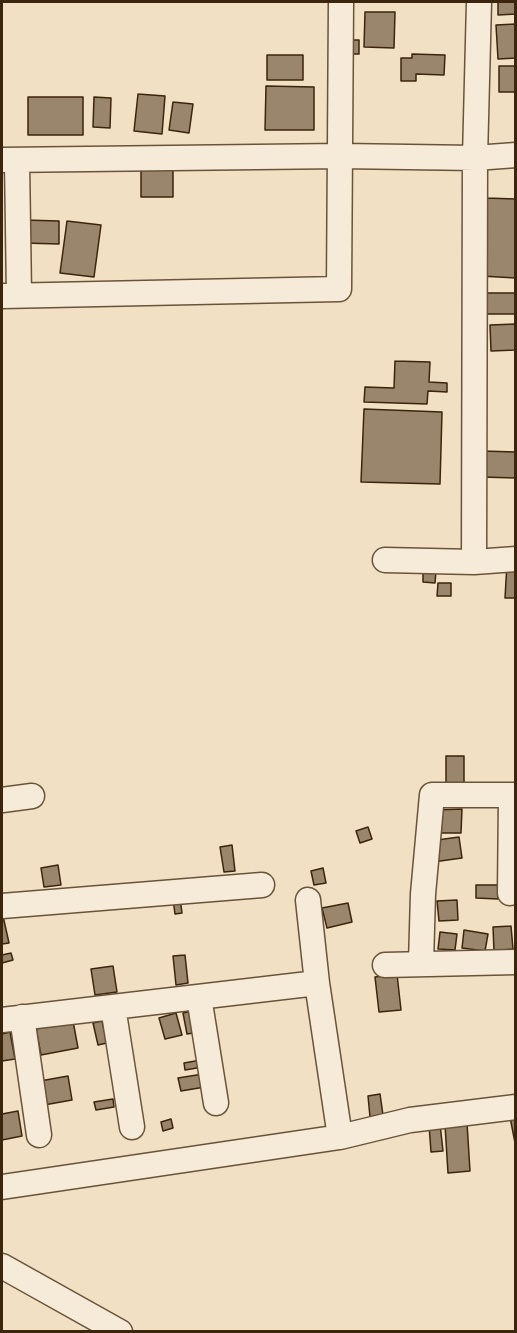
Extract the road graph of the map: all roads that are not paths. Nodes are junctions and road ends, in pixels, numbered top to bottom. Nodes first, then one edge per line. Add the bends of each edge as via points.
1 (341, 2) edge
2 (478, 2) edge
3 (516, 155) edge
4 (341, 156) junction
5 (475, 158) junction
6 (9, 160) edge
7 (10, 295) edge
8 (516, 559) edge
9 (385, 560) dead end
10 (474, 562) junction
11 (513, 795) edge
12 (32, 796) dead end
13 (2, 800) edge
14 (262, 885) dead end
15 (510, 893) dead end
16 (308, 900) dead end
17 (2, 906) edge
18 (516, 962) edge
19 (421, 963) junction
20 (386, 965) dead end
21 (317, 983) junction
22 (200, 997) junction
23 (113, 1006) junction
24 (12, 1018) edge
25 (216, 1103) dead end
26 (516, 1107) edge
27 (132, 1127) dead end
28 (39, 1135) dead end
29 (340, 1137) junction
30 (2, 1187) edge
31 (2, 1266) edge
32 (120, 1332) edge

1 - 4 street
2 - 5 street
3 - 5 street
4 - 5 street
4 - 6 street
4 - 7 street via 339,289
5 - 10 street
6 - 7 street
8 - 10 street
9 - 10 street
11 - 15 street
11 - 19 street via 432,795
12 - 13 street
14 - 17 street
16 - 21 street
18 - 19 street
19 - 20 street
21 - 22 street
21 - 29 street
22 - 23 street
22 - 25 street
23 - 24 street
23 - 27 street
24 - 28 street
26 - 29 street via 410,1120
29 - 30 street
31 - 32 street

